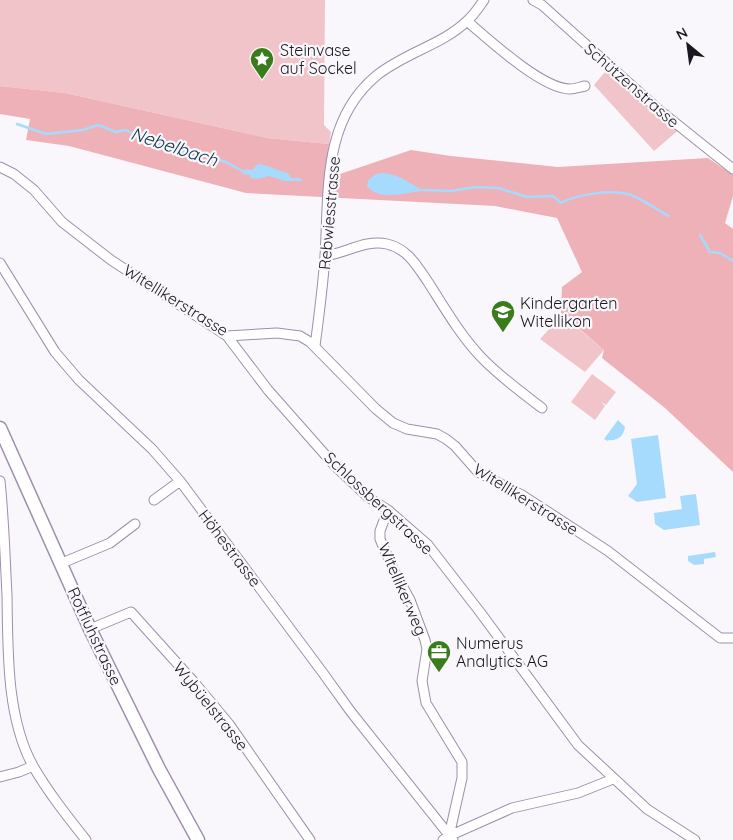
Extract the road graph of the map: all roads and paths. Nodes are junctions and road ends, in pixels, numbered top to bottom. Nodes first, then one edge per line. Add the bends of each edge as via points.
1 (484, 0) edge
2 (533, 0) edge
3 (467, 21) junction
4 (585, 86) dead end
5 (0, 166) edge
6 (733, 169) edge
7 (325, 256) junction
8 (0, 264) edge
9 (227, 336) junction
10 (315, 346) junction
11 (542, 408) dead end
12 (0, 428) edge
13 (4, 448) edge
14 (180, 481) junction
15 (0, 482) edge
16 (154, 500) dead end
17 (388, 510) junction
18 (135, 524) dead end
19 (62, 563) junction
20 (3, 606) edge
21 (90, 629) junction
22 (733, 638) edge
23 (33, 766) junction
24 (0, 777) edge
25 (613, 779) junction
26 (449, 839) edge
27 (86, 840) edge
28 (198, 840) edge
29 (310, 840) edge
30 (695, 840) edge

1 - 3 street, Rebwiesstrasse
2 - 6 street, Schützenstrasse via 658,109
3 - 4 street via 529,71 558,86 570,89
3 - 7 street, Rebwiesstrasse via 445,37 383,70 352,102 338,130 330,169
5 - 9 street, Witellikerstrasse via 34,190 62,222 111,260
7 - 10 street, Rebwiesstrasse
7 - 11 street via 373,243 398,248 416,263 480,356
8 - 14 street, Höhestrasse via 55,352
9 - 10 street, Witellikerstrasse via 290,334 300,336
9 - 17 street, Schlossbergstrasse via 268,390 336,467 368,498
10 - 22 street, Witellikerstrasse via 376,409 394,423 446,439 478,472 608,551 720,638
12 - 13 main road, Rotfluhstrasse
13 - 19 main road, Rotfluhstrasse
14 - 16 street
14 - 26 street, Höhestrasse
15 - 20 street
17 - 25 street, Schlossbergstrasse via 428,545 578,745
17 - 26 street, Witellikerweg via 380,539 410,600 425,640 427,649 422,681 426,703 462,762 462,778
18 - 19 street via 110,544
19 - 21 main road, Rotfluhstrasse
20 - 23 street via 9,680 18,726
21 - 28 main road, Rotfluhstrasse via 159,770
21 - 29 street, Wybüelstrasse via 131,612 220,712
23 - 24 street
23 - 27 street
25 - 26 street via 578,794 512,808
25 - 30 street, Schlossbergstrasse via 647,808

